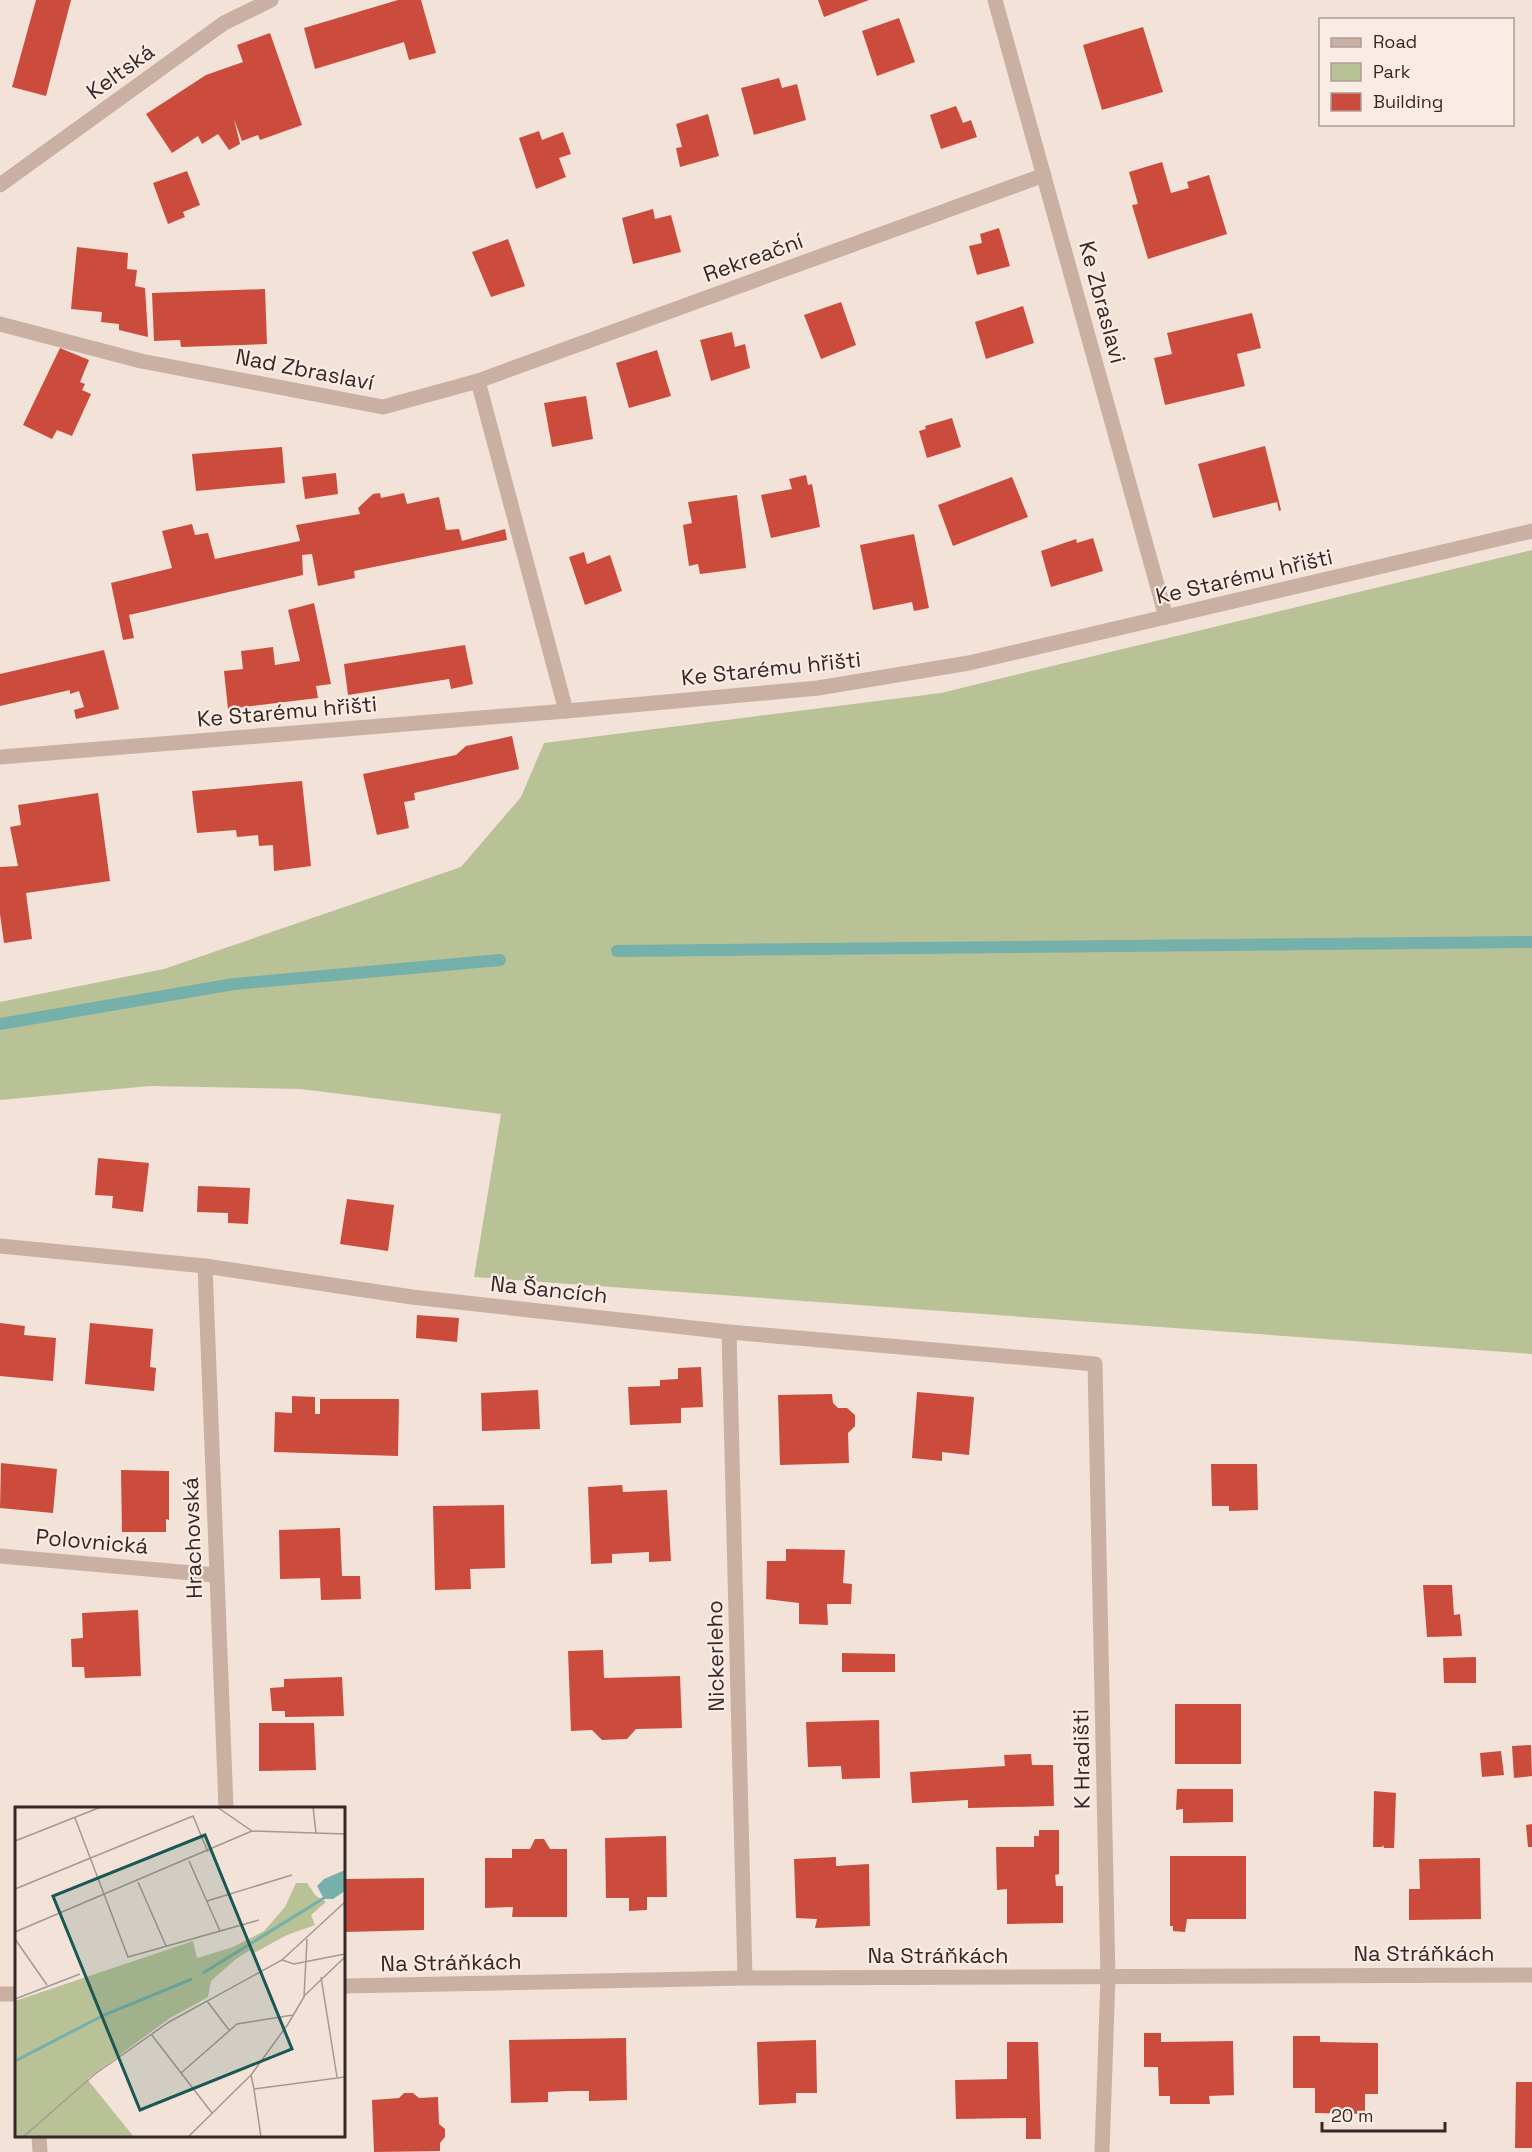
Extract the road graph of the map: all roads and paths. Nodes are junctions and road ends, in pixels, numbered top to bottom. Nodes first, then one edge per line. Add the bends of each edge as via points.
1 (271, 0) edge
2 (995, 0) edge
3 (1044, 175) junction
4 (0, 185) edge
5 (0, 324) edge
6 (478, 381) junction
7 (1532, 531) edge
8 (1166, 617) junction
9 (566, 711) junction
10 (0, 757) edge
11 (0, 1246) edge
12 (205, 1266) junction
13 (729, 1332) junction
14 (1095, 1364) joint
15 (0, 1556) edge
16 (215, 1575) junction
17 (226, 1807) edge
18 (1532, 1975) edge
19 (1108, 1977) junction
20 (745, 1978) junction
21 (345, 1986) edge
22 (39, 2137) edge
23 (40, 2152) edge
24 (1102, 2152) edge

1 - 4 street, Keltská via 224,23
2 - 3 street, Ke Zbraslavi
3 - 6 street, Rekreační
3 - 8 street, Ke Zbraslavi
5 - 6 street, Nad Zbraslaví via 141,361 383,407
6 - 9 street
7 - 8 street, Ke Starému hřišti
8 - 9 street, Ke Starému hřišti via 969,663 818,688
9 - 10 street, Ke Starému hřišti
11 - 12 street, Na Šancích
12 - 13 street, Na Šancích via 412,1297
12 - 16 street, Hrachovská
13 - 14 street, Na Šancích
13 - 20 street, Nickerleho
14 - 19 street, K Hradišti
15 - 16 street, Polovnická
16 - 17 street, Hrachovská
18 - 19 street, Na Stráňkách
19 - 20 street, Na Stráňkách
19 - 24 street, K Hradišti
20 - 21 street, Na Stráňkách
22 - 23 street

